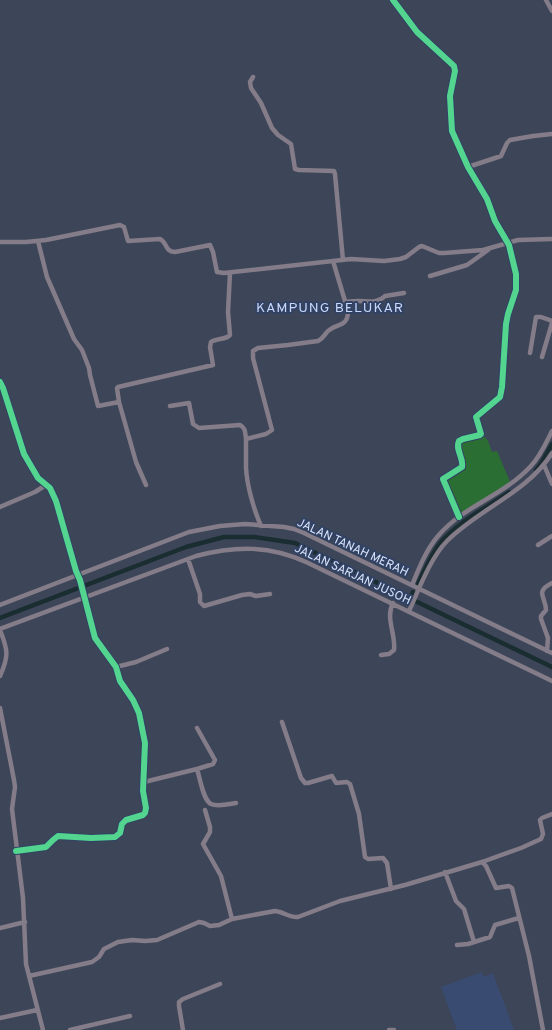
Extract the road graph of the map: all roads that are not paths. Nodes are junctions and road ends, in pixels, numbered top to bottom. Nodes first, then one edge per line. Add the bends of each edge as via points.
1 (393, 0) edge
2 (546, 0) edge
3 (552, 11) edge
4 (253, 77) dead end
5 (552, 134) edge
6 (468, 166) junction
7 (552, 239) edge
8 (38, 241) junction
9 (0, 242) edge
10 (507, 243) junction
11 (490, 249) junction
12 (343, 260) junction
13 (333, 261) junction
14 (230, 273) junction
15 (430, 276) dead end
16 (404, 293) dead end
17 (345, 302) junction
18 (552, 322) edge
19 (530, 353) dead end
20 (542, 357) dead end
21 (0, 382) edge
22 (119, 402) junction
23 (170, 406) dead end
24 (552, 431) edge
25 (246, 439) junction
26 (552, 453) edge
27 (544, 465) junction
28 (146, 484) dead end
29 (552, 484) edge
30 (46, 485) junction
31 (486, 505) junction
32 (0, 507) edge
33 (459, 517) junction
34 (261, 526) junction
35 (552, 536) edge
36 (538, 544) dead end
37 (188, 559) junction
38 (79, 578) junction
39 (552, 583) edge
40 (412, 585) junction
41 (419, 589) junction
42 (270, 594) dead end
43 (84, 599) junction
44 (392, 603) junction
45 (0, 605) edge
46 (410, 608) junction
47 (0, 629) edge
48 (167, 649) dead end
49 (550, 652) edge
50 (381, 656) dead end
51 (116, 667) junction
52 (0, 676) edge
53 (552, 681) edge
54 (0, 708) edge
55 (282, 722) dead end
56 (197, 728) dead end
57 (197, 770) junction
58 (144, 782) junction
59 (236, 803) dead end
60 (205, 810) dead end
61 (552, 814) edge
62 (16, 851) junction
63 (482, 862) junction
64 (445, 872) junction
65 (391, 888) junction
66 (520, 918) junction
67 (232, 919) junction
68 (25, 922) junction
69 (0, 928) edge
70 (474, 942) junction
71 (457, 945) dead end
72 (29, 976) junction
73 (220, 984) dead end
74 (37, 1010) junction
75 (130, 1016) dead end
76 (0, 1018) edge
77 (43, 1030) edge
78 (70, 1030) edge
79 (183, 1030) edge
80 (389, 1030) edge
81 (394, 1030) edge
82 (543, 1030) edge

1 - 6 street via 417,32 454,66 450,96 452,131
2 - 3 street
4 - 12 street via 250,82 251,88 272,128 291,144 295,169 334,171
5 - 6 street via 510,140 501,156
6 - 10 street via 487,199
7 - 10 street via 518,240
8 - 9 street
8 - 14 street via 120,225 124,228 128,241 160,239 170,251 210,245 218,272
8 - 22 street via 47,277 89,368 98,406
10 - 11 street
10 - 33 street via 516,269 516,290 508,314 500,397 476,417 481,434 458,443 462,467 443,479
11 - 12 street via 439,253 422,246 400,260
11 - 15 street via 467,265
12 - 13 street
13 - 14 street
13 - 17 street
14 - 22 street via 230,335 211,342 213,365 118,387
16 - 17 street via 385,296 374,302
17 - 25 street via 347,320 328,331 322,339 253,350 272,430
18 - 19 street via 536,317
18 - 20 street
21 - 30 street via 24,454 38,478
22 - 28 street via 136,462
23 - 25 street via 189,403 193,424 199,428 244,426
24 - 31 street via 531,467
25 - 34 street via 253,508
26 - 27 street
27 - 29 street
27 - 31 street via 526,483
30 - 32 street
30 - 38 street via 56,501
31 - 33 street
31 - 41 street via 446,542
33 - 40 street via 438,536
34 - 38 street, JALAN TANAH MERAH via 232,524 189,532
34 - 40 street, JALAN TANAH MERAH via 289,528 304,533
35 - 36 street
37 - 42 street via 200,594 200,602 204,606 242,595
37 - 43 street, JALAN SARJAN JUSOH
37 - 44 street, JALAN SARJAN JUSOH via 240,549 254,548 280,552
38 - 43 street
38 - 45 street, JALAN TANAH MERAH
39 - 49 street via 543,590 546,610 541,616
40 - 41 street, JALAN TANAH MERAH
41 - 46 street
41 - 49 street, JALAN TANAH MERAH
43 - 47 street, JALAN SARJAN JUSOH
43 - 51 street via 96,638
44 - 46 street, JALAN SARJAN JUSOH
44 - 50 street via 389,612 394,650
46 - 53 street, JALAN SARJAN JUSOH
47 - 52 street via 7,656
48 - 51 street
51 - 58 street via 140,718 145,743
54 - 62 street via 15,787 12,809
55 - 65 street via 303,781 308,783 332,776 336,783 350,784 359,814 365,857 385,860
56 - 57 street via 215,760 213,764
57 - 58 street
57 - 59 street via 210,804
58 - 62 street via 145,813 126,820 118,835 92,838 58,836 46,846
60 - 67 street via 210,832 203,844 221,876
61 - 63 street via 540,820 543,834 541,839
62 - 68 street
63 - 64 street
63 - 66 street via 496,888 512,888
64 - 65 street
64 - 70 street via 456,901 464,910
65 - 67 street via 319,908 298,917 275,911
66 - 70 street via 497,923 493,926 492,936
66 - 82 street
67 - 72 street via 210,926 199,922 157,940 118,942 104,949 92,962
68 - 69 street
68 - 72 street via 25,950
70 - 71 street
72 - 74 street
73 - 79 street via 179,1002
74 - 76 street
74 - 77 street
75 - 78 street
80 - 81 street

